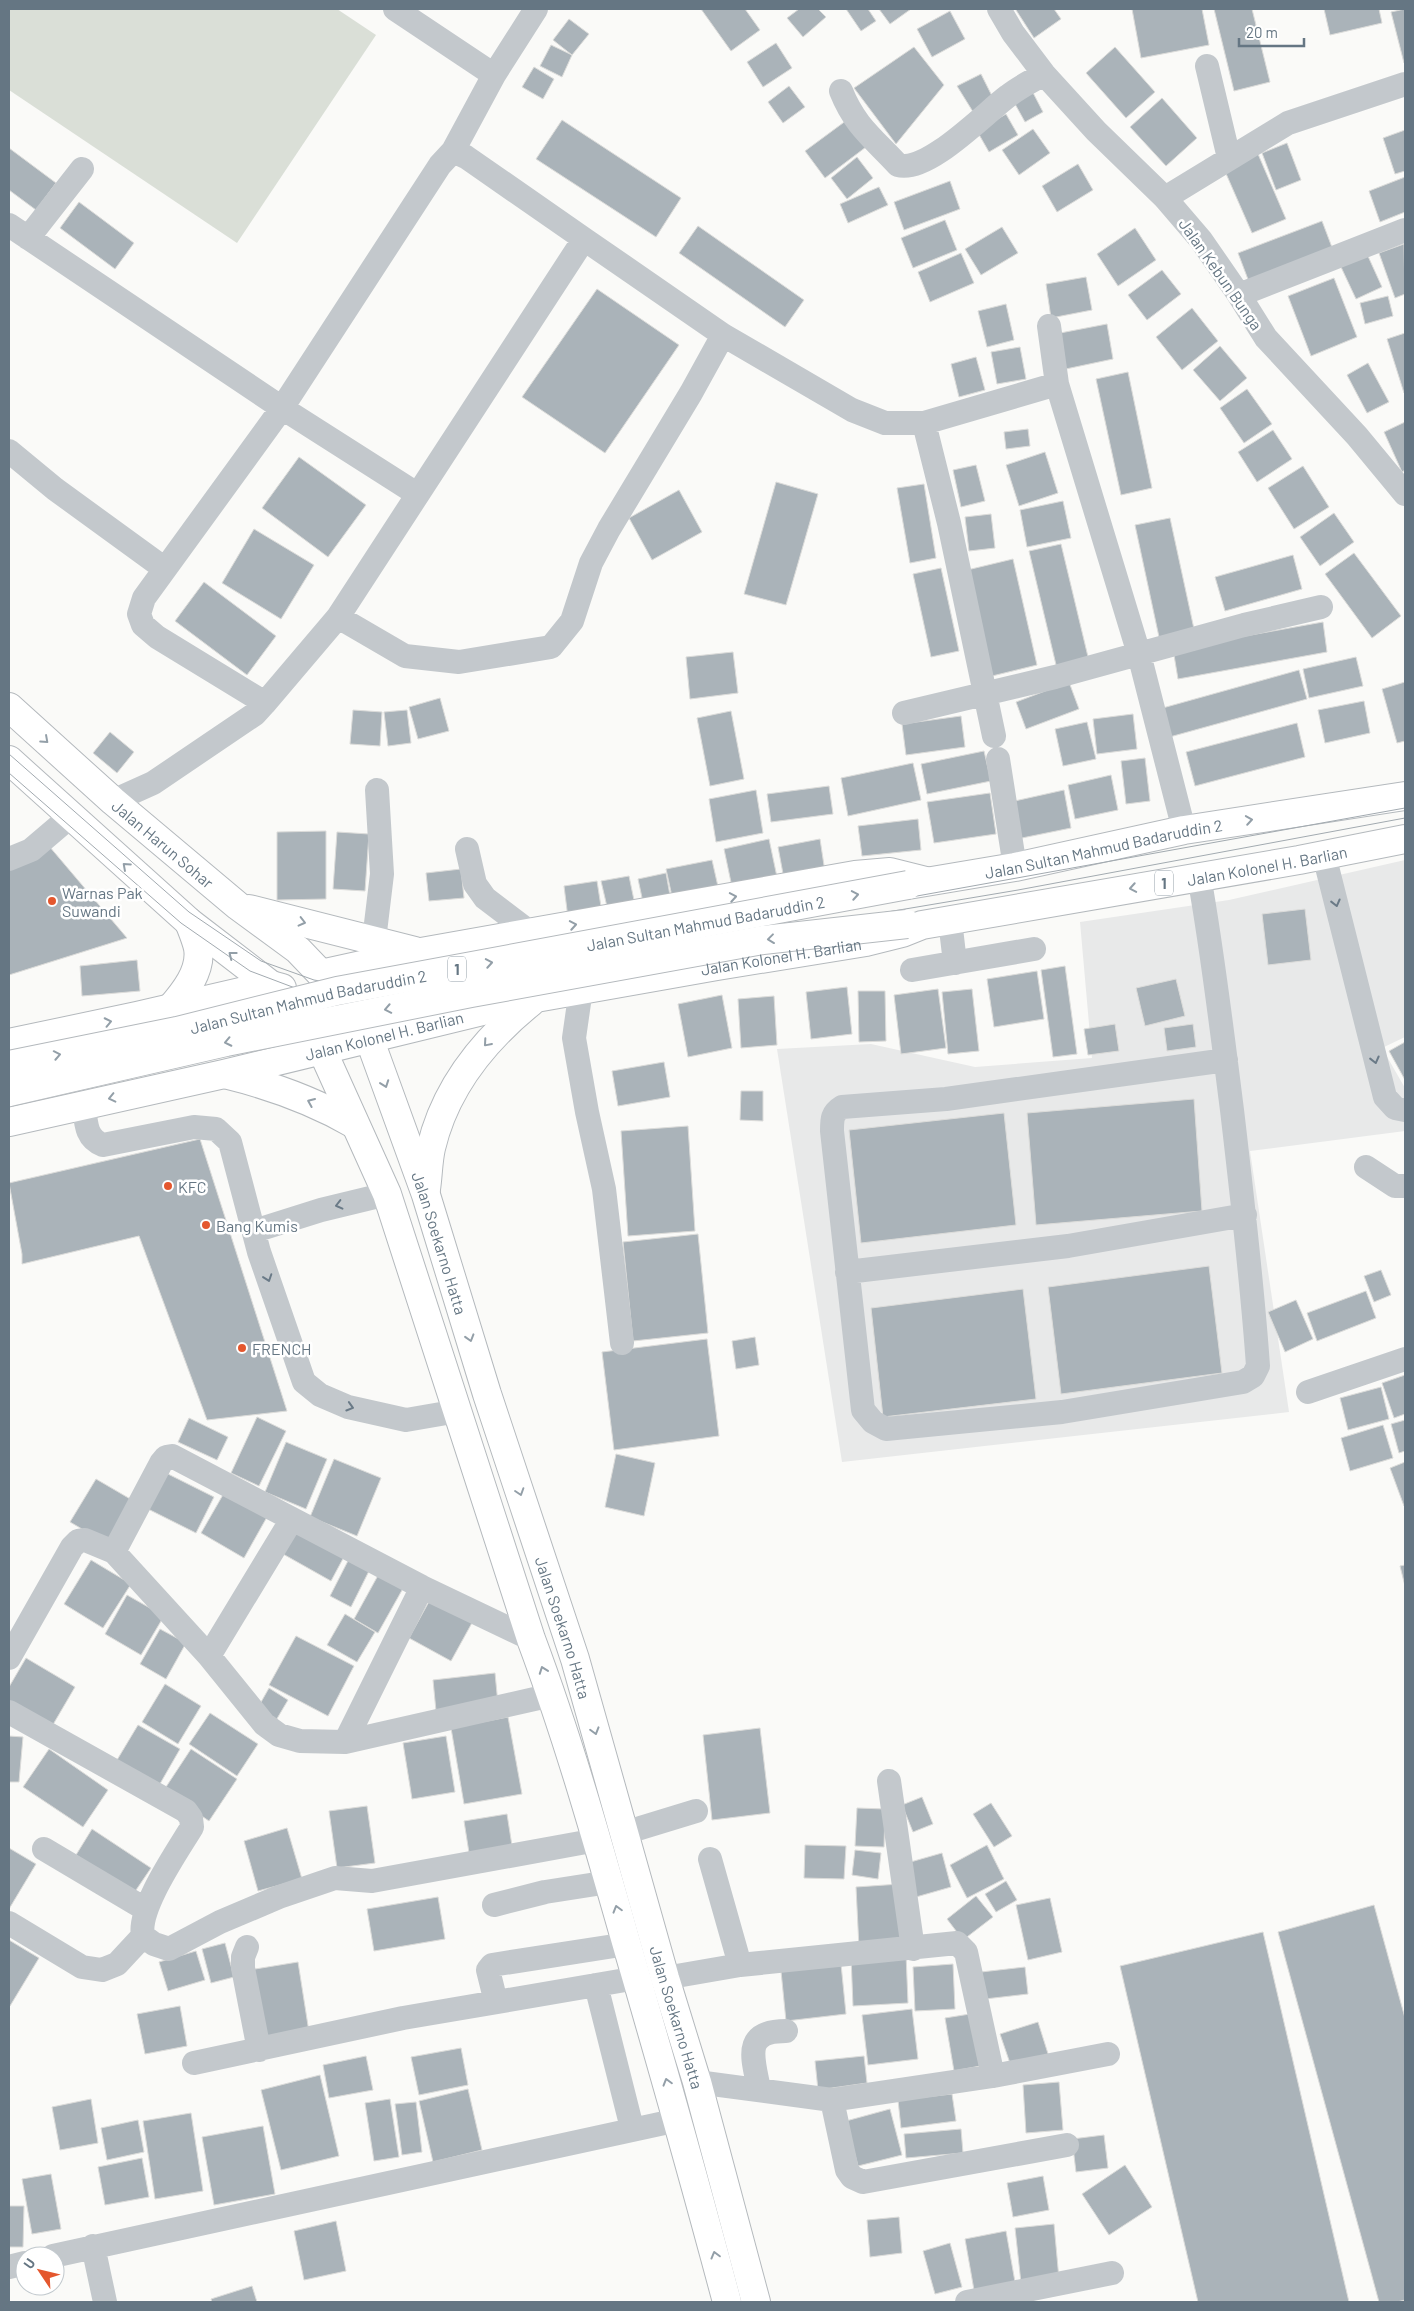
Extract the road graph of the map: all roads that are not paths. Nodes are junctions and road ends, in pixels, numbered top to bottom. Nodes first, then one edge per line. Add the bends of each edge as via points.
1 (395, 9) edge
2 (536, 9) edge
3 (999, 9) edge
4 (1207, 66) dead end
5 (1044, 74) junction
6 (494, 75) junction
7 (1405, 84) edge
8 (841, 91) dead end
9 (453, 151) junction
10 (1229, 158) junction
11 (82, 169) dead end
12 (1165, 198) junction
13 (9, 225) edge
14 (1405, 230) edge
15 (28, 238) junction
16 (584, 239) junction
17 (1240, 295) junction
18 (1049, 326) dead end
19 (723, 335) junction
20 (1057, 384) junction
21 (282, 408) junction
22 (924, 423) junction
23 (9, 451) edge
24 (418, 494) junction
25 (1405, 494) edge
26 (165, 569) junction
27 (1321, 606) dead end
28 (338, 617) junction
29 (1140, 654) junction
30 (985, 693) junction
31 (265, 703) junction
32 (9, 708) edge
33 (904, 713) dead end
34 (9, 760) edge
35 (377, 790) dead end
36 (1405, 796) edge
37 (113, 801) junction
38 (71, 816) junction
39 (1184, 830) junction
40 (1405, 839) edge
41 (467, 849) dead end
42 (1324, 855) junction
43 (9, 859) edge
44 (1015, 867) junction
45 (1199, 876) junction
46 (917, 883) junction
47 (238, 906) junction
48 (950, 920) junction
49 (189, 922) junction
50 (914, 925) junction
51 (531, 933) junction
52 (374, 940) junction
53 (1034, 949) dead end
54 (422, 952) junction
55 (955, 963) junction
56 (912, 970) dead end
57 (321, 974) junction
58 (271, 985) junction
59 (581, 990) junction
60 (536, 998) junction
61 (314, 1000) junction
62 (170, 1009) junction
63 (137, 1016) junction
64 (434, 1023) junction
65 (369, 1038) junction
66 (9, 1043) edge
67 (322, 1050) junction
68 (1226, 1060) junction
69 (9, 1065) edge
70 (224, 1074) junction
71 (159, 1087) junction
72 (9, 1092) edge
73 (84, 1105) junction
74 (1405, 1110) edge
75 (9, 1122) edge
76 (354, 1124) junction
77 (1366, 1167) dead end
78 (1405, 1186) edge
79 (387, 1194) junction
80 (426, 1195) junction
81 (1245, 1215) junction
82 (254, 1231) junction
83 (847, 1272) junction
84 (622, 1344) dead end
85 (1405, 1359) edge
86 (1308, 1392) dead end
87 (458, 1411) junction
88 (292, 1519) junction
89 (114, 1552) junction
90 (422, 1587) junction
91 (531, 1639) junction
92 (209, 1656) junction
93 (9, 1658) edge
94 (552, 1695) junction
95 (9, 1712) edge
96 (345, 1742) junction
97 (888, 1781) dead end
98 (696, 1811) dead end
99 (624, 1833) junction
100 (597, 1840) junction
101 (44, 1849) dead end
102 (710, 1859) dead end
103 (609, 1882) junction
104 (494, 1905) dead end
105 (145, 1909) junction
106 (9, 1923) edge
107 (143, 1936) junction
108 (627, 1944) junction
109 (247, 1947) dead end
110 (913, 1948) junction
111 (740, 1965) junction
112 (637, 1978) junction
113 (665, 1978) junction
114 (596, 1985) junction
115 (493, 1990) dead end
116 (786, 2031) dead end
117 (259, 2050) junction
118 (1108, 2054) dead end
119 (194, 2063) dead end
120 (993, 2076) junction
121 (697, 2082) junction
122 (759, 2089) junction
123 (832, 2100) junction
124 (678, 2120) junction
125 (632, 2128) junction
126 (1067, 2145) dead end
127 (93, 2246) junction
128 (65, 2253) edge
129 (1112, 2274) dead end
130 (106, 2302) edge
131 (727, 2302) edge
132 (756, 2302) edge
133 (967, 2302) edge

1 - 6 street
2 - 6 street
3 - 5 street, Jalan Kebun Bunga
4 - 10 street
5 - 8 street via 1008,96 957,139 919,164 906,167 898,165 860,126
5 - 12 street, Jalan Kebun Bunga via 1096,131
6 - 9 street
7 - 10 street via 1288,123
9 - 16 street
9 - 21 street via 440,165
10 - 12 street
11 - 15 street
12 - 17 street, Jalan Kebun Bunga via 1201,240
13 - 15 street
14 - 17 street
15 - 21 street
16 - 19 street
16 - 24 street
17 - 25 street, Jalan Kebun Bunga via 1277,352 1357,436
18 - 20 street
19 - 22 street via 852,410 885,423
19 - 28 street via 591,563 572,621 551,646 459,662 405,656
20 - 22 street
20 - 29 street
21 - 24 street
21 - 26 street
22 - 30 street via 949,522
23 - 26 street via 55,489
24 - 28 street
26 - 31 street via 144,598 139,614 143,625
27 - 29 street
28 - 31 street
29 - 30 street
29 - 39 street
30 - 33 street
30 - 44 street
31 - 37 street via 255,714 152,783
32 -> 37 highway, Jalan Harun Sohar
34 - 38 highway
35 - 52 street via 382,874
39 -> 36 highway, Jalan Sultan Mahmud Badaruddin 2 / 1
37 - 47 highway, Jalan Harun Sohar
38 - 43 street via 31,850
49 -> 38 highway
39 - 44 highway, Jalan Sultan Mahmud Badaruddin 2 / 1
40 - 42 highway, Jalan Kolonel H. Barlian / 1
41 - 51 street via 475,884 485,898
42 - 45 highway, Jalan Kolonel H. Barlian / 1
42 -> 74 street via 1385,1097 1395,1108
44 - 46 highway, Jalan Sultan Mahmud Badaruddin 2 / 1
45 -> 48 highway, Jalan Kolonel H. Barlian / 1
45 - 68 street
51 -> 46 highway, 1 via 854,875 890,872
69 -> 46 highway, Jalan Sultan Mahmud Badaruddin 2 / 1, bridge via 177,1031 337,991
47 -> 52 highway
47 - 57 highway, Jalan Harun Sohar via 298,950
48 - 50 highway, Jalan Kolonel H. Barlian / 1
48 - 55 street
58 -> 49 highway
49 - 62 highway via 198,950 195,971 183,994
50 - 59 highway, Jalan Kolonel H. Barlian / 1 via 902,933 866,942
50 -> 72 highway, Jalan Sultan Mahmud Badaruddin 2 / 1, bridge via 763,940 471,993 226,1042
51 - 54 highway, 1
52 - 54 highway
53 - 55 street
54 - 57 highway, 1
54 - 64 highway via 408,972 408,987 422,1014
55 - 56 street
57 - 61 highway
57 - 65 highway, Jalan Soekarno Hatta
58 - 61 highway
58 - 62 highway
58 - 67 highway, Jalan Soekarno Hatta
59 - 60 highway, Jalan Kolonel H. Barlian / 1
59 - 84 street via 574,1038 586,1112 604,1189
60 - 64 highway, Jalan Kolonel H. Barlian / 1
60 -> 80 highway via 493,1036 457,1081 431,1149
61 - 65 highway via 352,1022
61 - 67 highway via 313,1019
62 - 63 highway
66 -> 63 highway
63 - 71 highway via 161,1045 165,1060
64 - 65 highway, Jalan Kolonel H. Barlian / 1
65 - 67 highway, Jalan Kolonel H. Barlian
65 -> 80 highway, Jalan Soekarno Hatta
67 - 70 highway, Jalan Kolonel H. Barlian
67 - 76 highway, Jalan Soekarno Hatta
68 - 81 street
68 - 83 street via 946,1099 842,1106 832,1120
70 - 71 highway, Jalan Kolonel H. Barlian
76 -> 70 highway via 284,1091
71 -> 73 highway, Jalan Kolonel H. Barlian
73 - 75 highway, Jalan Kolonel H. Barlian
73 - 82 street via 87,1130 94,1142 103,1145 194,1126 216,1129 230,1142
76 - 79 highway, Jalan Soekarno Hatta
77 - 78 street via 1395,1186
79 -> 82 street
79 - 87 highway, Jalan Soekarno Hatta
80 -> 99 highway, Jalan Soekarno Hatta via 487,1394 575,1659
81 - 83 street via 1068,1246
81 - 83 street via 1258,1366 1252,1376 1243,1382 1062,1412 886,1429 872,1422 864,1410
82 -> 87 street via 304,1382 320,1395 348,1407 406,1420
85 - 86 street
87 - 91 highway, Jalan Soekarno Hatta
88 - 89 street via 172,1456 161,1463
88 - 90 street
88 - 92 street
89 - 92 street
89 - 93 street via 85,1540 72,1547
90 - 91 street
90 - 96 street
94 -> 91 highway, Jalan Soekarno Hatta
92 - 96 street via 264,1724 280,1735 300,1741
94 - 96 street
94 - 100 highway, Jalan Soekarno Hatta
95 - 105 street via 186,1811 191,1818 192,1827
97 - 110 street
98 - 99 street
99 - 113 highway, Jalan Soekarno Hatta
100 - 103 highway, Jalan Soekarno Hatta
100 - 107 street via 372,1881 335,1878 278,1897 220,1922 170,1949
101 - 105 street
102 - 111 street
103 - 104 street via 545,1892
108 -> 103 highway, Jalan Soekarno Hatta
105 - 107 street via 141,1927
106 - 107 street via 82,1967 102,1970 117,1964
108 - 112 highway, Jalan Soekarno Hatta
108 - 115 street via 492,1965 488,1970
109 - 117 street via 243,1968
110 - 111 street
110 - 120 street via 956,1943 966,1952
111 - 113 street
112 - 114 street
124 -> 112 highway, Jalan Soekarno Hatta
113 - 121 highway, Jalan Soekarno Hatta
114 - 117 street via 402,2018
114 - 125 street
116 - 122 street via 772,2031 759,2036 753,2047
117 - 119 street
118 - 120 street
120 - 123 street
121 - 122 street
121 - 132 highway, Jalan Soekarno Hatta
122 - 123 street
123 - 126 street via 847,2170 852,2177 863,2182
124 - 125 street
131 -> 124 highway, Jalan Soekarno Hatta
125 - 127 street
127 - 128 street
127 - 130 street
129 - 133 street

